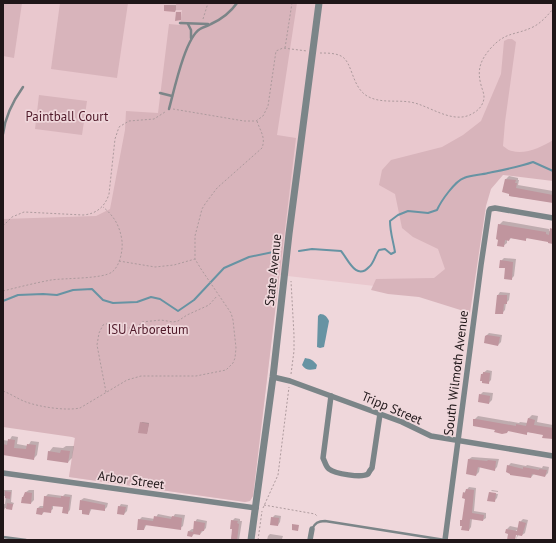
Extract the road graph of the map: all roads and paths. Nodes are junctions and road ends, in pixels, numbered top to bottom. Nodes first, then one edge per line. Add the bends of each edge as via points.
1 (208, 3) edge
2 (237, 3) edge
3 (292, 3) edge
4 (319, 3) edge
5 (553, 9) edge
6 (180, 23) dead end
7 (188, 24) junction
8 (201, 24) junction
9 (211, 24) junction
10 (191, 40) junction
11 (285, 48) junction
12 (310, 52) dead end
13 (321, 53) dead end
14 (23, 87) dead end
15 (160, 93) dead end
16 (172, 96) junction
17 (169, 109) junction
18 (256, 121) junction
19 (4, 125) edge
20 (3, 134) edge
21 (102, 207) junction
22 (553, 218) edge
23 (3, 226) edge
24 (196, 259) junction
25 (119, 261) junction
26 (291, 278) dead end
27 (3, 291) edge
28 (218, 295) junction
29 (273, 377) junction
30 (290, 377) dead end
31 (289, 385) dead end
32 (3, 391) edge
33 (106, 393) junction
34 (331, 396) junction
35 (380, 414) junction
36 (458, 441) junction
37 (553, 456) edge
38 (3, 473) edge
39 (260, 506) junction
40 (320, 521) junction
41 (312, 529) joint
42 (3, 537) edge
43 (26, 540) edge
44 (252, 540) edge
45 (258, 540) edge
46 (310, 540) edge
47 (445, 540) edge

1 - 8 path
2 - 9 lane via 232,11
3 - 11 path
4 - 29 street, State Avenue
5 - 13 path via 535,26 504,36 489,50 479,68 484,97 482,105 477,111 463,117 448,116 412,102 372,98 357,86 343,57
6 - 7 lane
7 - 8 lane
7 - 10 lane
8 - 9 lane
9 - 10 lane via 199,29
10 - 16 lane
11 - 12 path
11 - 18 path via 275,54 268,106 263,116
14 - 19 lane via 10,108
15 - 16 lane
16 - 17 lane
17 - 18 path via 244,122
17 - 21 path via 154,119 129,120 119,128 115,139 109,194
18 - 24 path via 262,133 262,148 217,188 202,209 195,236
19 - 20 lane
21 - 23 path via 92,214 83,215 24,212 12,217
21 - 25 path via 113,216 120,229 122,243
22 - 36 street, South Wilmoth Avenue via 495,208 490,210
24 - 25 path via 155,267
24 - 28 path
25 - 27 path via 112,272 101,277 83,276 52,280
26 - 30 path via 294,351
28 - 33 path via 209,305 178,321 142,322 136,329 116,323 103,324 97,345
28 - 33 path via 231,313 236,348 233,363 226,370 196,376 141,376 127,380
29 - 34 street, Tripp Street
29 - 39 street, State Avenue
31 - 39 path via 278,475
32 - 33 path via 32,404 72,410
34 - 35 street, Tripp Street
34 - 35 street via 323,458 326,466 336,473 362,476 368,474 372,468
35 - 36 street, Tripp Street via 431,436
36 - 37 street, Tripp Street
36 - 47 street, South Wilmoth Avenue
38 - 39 street, Arbor Street
39 - 40 path via 315,514
39 - 44 street, State Avenue
39 - 45 path
40 - 41 lane via 314,524
40 - 47 lane
41 - 46 street
42 - 43 lane

